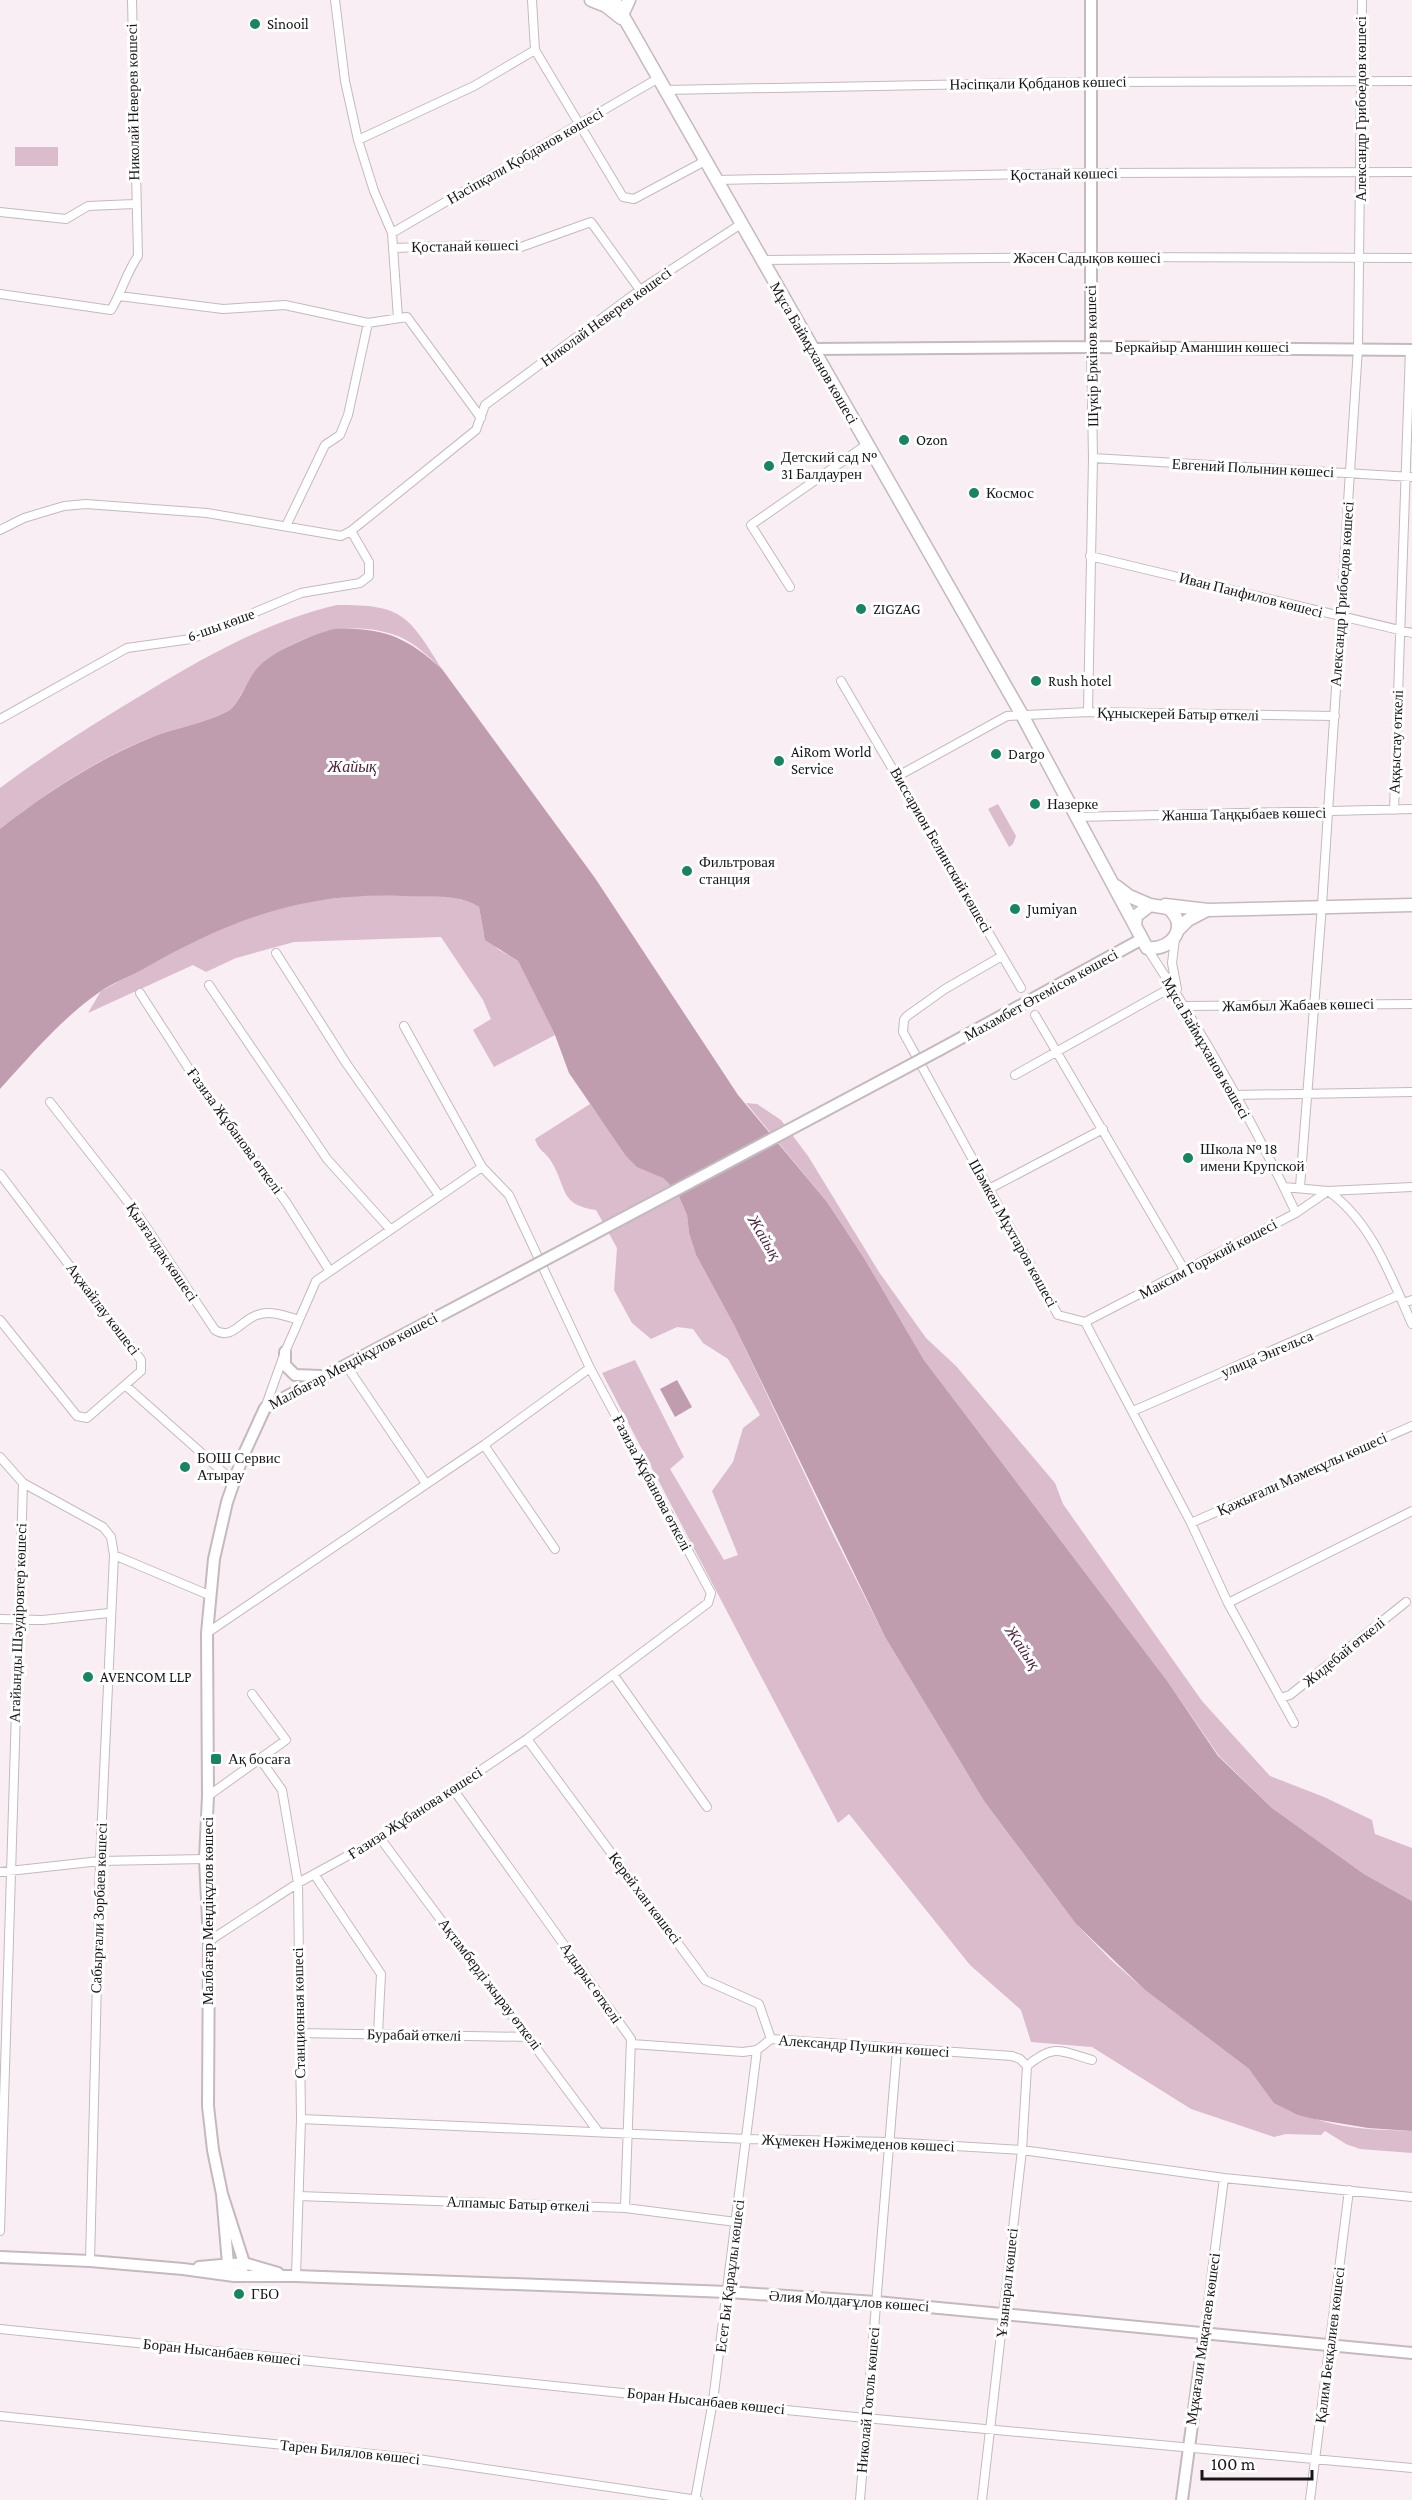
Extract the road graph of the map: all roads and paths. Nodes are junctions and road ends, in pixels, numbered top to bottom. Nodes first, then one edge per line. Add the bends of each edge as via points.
1 (132, 0) edge
2 (334, 0) edge
3 (532, 0) edge
4 (591, 0) edge
5 (614, 0) edge
6 (629, 0) edge
7 (1081, 0) edge
8 (1091, 0) edge
9 (1101, 0) edge
10 (1362, 0) edge
11 (1091, 16) junction
12 (625, 19) junction
13 (535, 50) junction
14 (1360, 80) junction
15 (1412, 81) edge
16 (1089, 82) junction
17 (661, 85) junction
18 (580, 124) junction
19 (358, 140) junction
20 (705, 161) junction
21 (1360, 171) junction
22 (1412, 172) edge
23 (1090, 173) junction
24 (717, 180) junction
25 (134, 204) junction
26 (0, 212) edge
27 (741, 224) junction
28 (392, 233) junction
29 (394, 248) junction
30 (1091, 257) junction
31 (1361, 258) junction
32 (1412, 258) edge
33 (762, 260) junction
34 (640, 290) junction
35 (0, 294) edge
36 (119, 296) junction
37 (398, 318) junction
38 (368, 323) junction
39 (1091, 347) junction
40 (1358, 348) junction
41 (813, 349) junction
42 (1411, 350) edge
43 (481, 418) junction
44 (867, 445) junction
45 (1093, 458) junction
46 (1350, 474) junction
47 (1409, 477) edge
48 (286, 526) junction
49 (0, 530) edge
50 (351, 531) junction
51 (1090, 556) junction
52 (790, 586) dead end
53 (1341, 617) junction
54 (1400, 630) junction
55 (1412, 633) edge
56 (841, 681) dead end
57 (1088, 712) junction
58 (1022, 715) junction
59 (1335, 716) junction
60 (0, 720) edge
61 (898, 776) junction
62 (1412, 809) edge
63 (1394, 810) junction
64 (1328, 813) junction
65 (1076, 817) junction
66 (1111, 882) junction
67 (1412, 904) edge
68 (1150, 905) junction
69 (1164, 905) junction
70 (1322, 905) junction
71 (1208, 910) junction
72 (1135, 926) junction
73 (1176, 934) junction
74 (1145, 944) junction
75 (276, 953) dead end
76 (1002, 956) junction
77 (209, 985) dead end
78 (1172, 987) junction
79 (1021, 988) dead end
80 (140, 993) dead end
81 (1182, 1003) junction
82 (1315, 1004) junction
83 (1412, 1004) edge
84 (1035, 1015) dead end
85 (404, 1026) dead end
86 (1057, 1052) junction
87 (1015, 1075) dead end
88 (1412, 1092) edge
89 (1308, 1094) junction
90 (1235, 1095) junction
91 (51, 1102) dead end
92 (1103, 1129) junction
93 (482, 1167) junction
94 (0, 1174) edge
95 (1284, 1187) junction
96 (1300, 1187) junction
97 (1412, 1187) edge
98 (987, 1190) junction
99 (1329, 1191) junction
100 (438, 1194) junction
101 (1296, 1213) junction
102 (390, 1229) junction
103 (329, 1270) junction
104 (1185, 1271) junction
105 (509, 1279) joint
106 (1399, 1295) junction
107 (1412, 1300) edge
108 (1403, 1303) junction
109 (0, 1320) edge
110 (299, 1320) junction
111 (1085, 1322) junction
112 (1412, 1324) edge
113 (285, 1352) junction
114 (346, 1365) junction
115 (590, 1368) junction
116 (324, 1376) junction
117 (125, 1385) junction
118 (265, 1408) junction
119 (1133, 1411) junction
120 (1412, 1426) edge
121 (484, 1445) junction
122 (0, 1456) edge
123 (234, 1482) junction
124 (425, 1482) junction
125 (23, 1484) junction
126 (1412, 1511) edge
127 (1191, 1523) junction
128 (555, 1549) dead end
129 (114, 1555) junction
130 (209, 1595) junction
131 (711, 1599) joint
132 (1406, 1602) dead end
133 (1228, 1603) junction
134 (109, 1612) junction
135 (0, 1619) edge
136 (18, 1620) junction
137 (207, 1633) junction
138 (613, 1674) junction
139 (252, 1694) dead end
140 (1280, 1698) junction
141 (1294, 1723) dead end
142 (527, 1739) junction
143 (260, 1759) junction
144 (453, 1789) junction
145 (208, 1796) junction
146 (707, 1807) dead end
147 (380, 1838) junction
148 (205, 1859) junction
149 (100, 1861) junction
150 (10, 1871) junction
151 (0, 1872) edge
152 (314, 1874) junction
153 (298, 1883) junction
154 (209, 1941) junction
155 (299, 2033) junction
156 (378, 2034) junction
157 (530, 2037) junction
158 (771, 2039) junction
159 (632, 2044) junction
160 (897, 2049) junction
161 (757, 2050) junction
162 (1092, 2060) dead end
163 (1027, 2066) junction
164 (301, 2120) junction
165 (597, 2130) junction
166 (627, 2132) junction
167 (747, 2139) junction
168 (888, 2142) junction
169 (1022, 2150) junction
170 (1224, 2178) junction
171 (1349, 2190) junction
172 (299, 2196) junction
173 (1412, 2197) edge
174 (625, 2208) junction
175 (736, 2222) junction
176 (0, 2231) edge
177 (231, 2236) junction
178 (0, 2257) edge
179 (90, 2261) junction
180 (244, 2263) junction
181 (228, 2264) junction
182 (262, 2267) junction
183 (183, 2269) junction
184 (234, 2276) junction
185 (284, 2276) junction
186 (296, 2276) junction
187 (728, 2292) junction
188 (876, 2302) junction
189 (1004, 2314) junction
190 (0, 2329) edge
191 (1204, 2335) junction
192 (1329, 2346) junction
193 (1412, 2354) edge
194 (713, 2402) junction
195 (0, 2416) edge
196 (865, 2418) junction
197 (991, 2430) junction
198 (1189, 2447) junction
199 (1315, 2460) junction
200 (1412, 2468) edge
201 (696, 2500) edge
202 (860, 2500) edge
203 (982, 2500) edge
204 (1182, 2500) edge
205 (1310, 2500) edge

1 - 25 street, Николай Неверев көшесі
2 - 19 street
3 - 13 street
4 - 12 main road
5 - 12 main road, Мұса Баймұханов көшесі
6 - 12 main road
7 - 11 main road
8 - 11 main road, Шүкір Еркінов көшесі
9 - 11 main road
10 - 14 street, Александр Грибоедов көшесі
11 - 16 main road, Шүкір Еркінов көшесі
12 - 17 main road, Мұса Баймұханов көшесі
13 - 18 street
13 - 19 street via 474,86
14 - 15 street, Нәсіпқали Қобданов көшесі
14 - 16 street, Нәсіпқали Қобданов көшесі
14 - 21 street, Александр Грибоедов көшесі
16 - 17 street, Нәсіпқали Қобданов көшесі
16 - 23 main road, Шүкір Еркінов көшесі
17 - 18 street, Нәсіпқали Қобданов көшесі
17 - 20 main road, Мұса Баймұханов көшесі
18 - 20 street via 623,197 629,199
18 - 28 street, Нәсіпқали Қобданов көшесі
19 - 28 street
20 - 24 main road, Мұса Баймұханов көшесі
21 - 22 street, Қостанай көшесі
21 - 23 street, Қостанай көшесі
21 - 31 street, Александр Грибоедов көшесі
23 - 24 street, Қостанай көшесі
23 - 30 main road, Шүкір Еркінов көшесі
24 - 27 main road, Мұса Баймұханов көшесі
25 - 26 street via 88,206 66,219
25 - 36 street, Николай Неверев көшесі via 138,256 125,275
27 - 33 main road, Мұса Баймұханов көшесі
27 - 34 street, Николай Неверев көшесі
28 - 29 street
29 - 34 street, Қостанай көшесі via 521,247 591,222
29 - 37 street
30 - 31 street, Жәсен Садықов көшесі
30 - 33 street, Жәсен Садықов көшесі
30 - 39 main road, Шүкір Еркінов көшесі
31 - 32 street, Жәсен Садықов көшесі
31 - 40 street, Александр Грибоедов көшесі
33 - 41 main road, Мұса Баймұханов көшесі
34 - 43 street, Николай Неверев көшесі via 485,405
35 - 36 street via 111,310
36 - 38 street via 223,309 285,305
37 - 38 street
37 - 43 street via 410,319
38 - 48 street via 340,435 325,445
39 - 40 main road, Беркайыр Аманшин көшесі
39 - 41 main road, Беркайыр Аманшин көшесі
39 - 45 street, Шүкір Еркінов көшесі
40 - 42 main road, Беркайыр Аманшин көшесі
40 - 46 street, Александр Грибоедов көшесі
41 - 44 main road, Мұса Баймұханов көшесі
42 - 47 street, Аққыстау өткелі
43 - 50 street, Николай Неверев көшесі via 476,430
44 - 52 street via 751,525
44 - 58 main road, Мұса Баймұханов көшесі
45 - 46 street, Евгений Полынин көшесі
45 - 51 street, Шүкір Еркінов көшесі
46 - 47 street, Евгений Полынин көшесі
46 - 53 street, Александр Грибоедов көшесі
47 - 54 street, Аққыстау өткелі
48 - 49 street via 207,513 86,504 24,518
48 - 50 street via 331,536
50 - 60 street, 6-шы көше via 369,562 369,576 360,583 301,593 191,639 127,648
51 - 53 street, Иван Панфилов көшесі
51 - 57 street, Шүкір Еркінов көшесі
53 - 54 street, Иван Панфилов көшесі
53 - 59 street, Александр Грибоедов көшесі
54 - 55 street, Иван Панфилов көшесі
54 - 63 street, Аққыстау өткелі
56 - 61 street, Виссарион Белинский көшесі
57 - 58 street, Құныскерей Батыр өткелі
57 - 59 street, Құныскерей Батыр өткелі
58 - 61 street, Құныскерей Батыр өткелі via 1007,716
58 - 65 main road, Мұса Баймұханов көшесі
59 - 64 street, Александр Грибоедов көшесі
61 - 76 street, Виссарион Белинский көшесі
62 - 63 street, Жанша Таңқыбаев көшесі
63 - 64 street, Жанша Таңқыбаев көшесі
64 - 65 street, Жанша Таңқыбаев көшесі
64 - 70 street, Александр Грибоедов көшесі
65 - 66 main road, Мұса Баймұханов көшесі
66 - 68 main road
66 - 72 main road, Мұса Баймұханов көшесі
67 - 70 main road, Махамбет Өтемісов көшесі
68 - 69 main road, Махамбет Өтемісов көшесі
68 - 72 main road via 1136,916
69 - 71 main road, Махамбет Өтемісов көшесі
69 - 73 main road via 1176,917
70 - 71 main road, Махамбет Өтемісов көшесі
70 - 82 street, Александр Грибоедов көшесі
71 - 73 main road, Махамбет Өтемісов көшесі via 1188,920
72 - 74 main road
73 - 74 main road, Махамбет Өтемісов көшесі via 1162,948
73 - 81 street via 1172,963
74 - 78 street, Мұса Баймұханов көшесі
74 - 105 main road, Махамбет Өтемісов көшесі, bridge
75 - 100 street via 346,1063
76 - 79 street, Виссарион Белинский көшесі
76 - 98 street, Шәмкен Мұхтаров көшесі via 945,989 907,1016 903,1026
77 - 102 street via 327,1159
78 - 81 street, Мұса Баймұханов көшесі
78 - 86 street
80 - 103 street, Ғазиза Жұбанова өткелі
81 - 82 street, Жамбыл Жабаев көшесі
81 - 90 street, Мұса Баймұханов көшесі
82 - 83 street, Жамбыл Жабаев көшесі
82 - 89 street, Александр Грибоедов көшесі
84 - 86 street
85 - 93 street, Ғазиза Жұбанова өткелі
86 - 87 street
86 - 92 street
88 - 89 street
89 - 90 street
89 - 96 street, Александр Грибоедов көшесі
90 - 95 street, Мұса Баймұханов көшесі
91 - 110 street, Қызғалдақ көшесі via 138,1215 215,1330 228,1334 257,1315 275,1313
92 - 98 street
92 - 104 street
93 - 100 street
93 - 115 street, Ғазиза Жұбанова өткелі via 508,1195
94 - 117 street, Ақжайлау көшесі via 141,1360 141,1371
95 - 96 street
95 - 101 street, Мұса Баймұханов көшесі
96 - 99 street
97 - 99 street
98 - 111 street, Шәмкен Мұхтаров көшесі via 1058,1315
99 - 101 street, Максим Горький көшесі
99 - 106 street via 1371,1235
100 - 102 street
101 - 104 street, Максим Горький көшесі
102 - 103 street
103 - 110 street via 316,1281
104 - 111 street, Максим Горький көшесі
105 - 114 main road, Малбағар Меңдіқұлов көшесі
106 - 108 street
106 - 119 street, улица Энгельса
107 - 108 street
108 - 112 street
109 - 117 street, Ақжайлау көшесі via 77,1416 87,1418
110 - 113 street
111 - 119 street
113 - 116 main road via 285,1365 295,1375
113 - 118 street
114 - 116 main road, Малбағар Меңдіқұлов көшесі
114 - 124 street
115 - 121 street
115 - 131 street, Ғазиза Жұбанова өткелі
116 - 118 main road, Малбағар Меңдіқұлов көшесі
117 - 123 street
118 - 123 main road, Малбағар Меңдіқұлов көшесі
119 - 127 street
120 - 127 street, Қажығали Мәмекұлы көшесі
121 - 124 street
121 - 128 street
122 - 125 street
123 - 130 main road, Малбағар Меңдіқұлов көшесі
124 - 137 street
125 - 129 street via 103,1527 111,1537
125 - 136 street, Агайынды Шәудіровтер көшесi
126 - 133 street
127 - 133 street
129 - 130 street
129 - 134 street, Сабырғали Зорбаев көшесі
130 - 137 main road, Малбағар Меңдіқұлов көшесі
131 - 138 street, Ғазиза Жұбанова көшесі
132 - 140 street, Жидебай өткелі via 1290,1695
133 - 140 street
134 - 136 street
134 - 149 street, Сабырғали Зорбаев көшесі
135 - 136 street
136 - 150 street, Агайынды Шәудіровтер көшесi
137 - 145 main road, Малбағар Меңдіқұлов көшесі
138 - 142 street, Ғазиза Жұбанова көшесі
138 - 146 street
139 - 143 street via 286,1740
140 - 141 street
142 - 144 street, Ғазиза Жұбанова көшесі
142 - 158 street, Керей хан көшесі via 705,1980 759,2004
143 - 145 street
143 - 153 street, Станционная көшесі via 282,1790
144 - 147 street, Ғазиза Жұбанова көшесі
144 - 159 street, Адырыс өткелі
145 - 148 main road, Малбағар Меңдіқұлов көшесі
147 - 152 street, Ғазиза Жұбанова көшесі
147 - 157 street, Ақтамберді жырау өткелі
148 - 149 street
148 - 154 main road, Малбағар Меңдіқұлов көшесі
149 - 150 street
149 - 179 street, Сабырғали Зорбаев көшесі
150 - 151 street
150 - 176 street, Агайынды Шәудіровтер көшесi
152 - 153 street, Ғазиза Жұбанова көшесі
152 - 156 street via 381,1974
153 - 154 street, Ғазиза Жұбанова көшесі
153 - 155 street, Станционная көшесі
154 - 177 main road, Малбағар Меңдіқұлов көшесі via 208,2106
155 - 156 street, Бурабай өткелі
155 - 164 street, Станционная көшесі
156 - 157 street, Бурабай өткелі
157 - 165 street, Ақтамберді жырау өткелі
158 - 160 street, Александр Пушкин көшесі
158 - 161 street, Александр Пушкин көшесі
159 - 161 street, Александр Пушкин көшесі
159 - 166 street
160 - 163 street, Александр Пушкин көшесі via 1012,2056
160 - 168 street, Николай Гоголь көшесі
161 - 167 street, Есет Би Қараұлы көшесі
162 - 163 street via 1056,2050 1047,2051
163 - 169 street, Ұзынарал көшесі
164 - 165 street, Жұмекен Нәжімеденов көшесі
164 - 172 street, Станционная көшесі
165 - 166 street, Жұмекен Нәжімеденов көшесі
166 - 167 street, Жұмекен Нәжімеденов көшесі
166 - 174 street
167 - 168 street, Жұмекен Нәжімеденов көшесі
167 - 175 street, Есет Би Қараұлы көшесі
168 - 169 street, Жұмекен Нәжімеденов көшесі
168 - 188 street, Николай Гоголь көшесі
169 - 170 street, Жұмекен Нәжімеденов көшесі
169 - 189 street, Ұзынарал көшесі
170 - 171 street, Жұмекен Нәжімеденов көшесі
170 - 191 street, Мұқағали Мақатаев көшесі
171 - 173 street, Жұмекен Нәжімеденов көшесі
171 - 192 street, Қалим Бекқалиев көшесі
172 - 174 street, Алпамыс Батыр өткелі
172 - 186 street, Станционная көшесі
174 - 175 street, Алпамыс Батыр өткелі
175 - 187 street, Есет Би Қараұлы көшесі
177 - 180 main road, Малбағар Меңдіқұлов көшесі
177 - 181 main road, Малбағар Меңдіқұлов көшесі
177 - 182 main road
177 - 183 main road via 218,2256
178 - 179 main road, Әлия Молдағұлов көшесі
179 - 183 main road, Әлия Молдағұлов көшесі
180 - 181 main road, Әлия Молдағұлов көшесі
180 - 182 main road, Әлия Молдағұлов көшесі
180 - 184 main road via 242,2271
181 - 183 main road, Әлия Молдағұлов көшесі
181 - 184 main road, Малбағар Меңдіқұлов көшесі
182 - 185 main road, Әлия Молдағұлов көшесі
183 - 184 main road, Әлия Молдағұлов көшесі
184 - 185 main road, Әлия Молдағұлов көшесі
185 - 186 main road, Әлия Молдағұлов көшесі
186 - 187 main road, Әлия Молдағұлов көшесі
187 - 188 main road, Әлия Молдағұлов көшесі
187 - 194 street, Есет Би Қараұлы көшесі
188 - 189 main road, Әлия Молдағұлов көшесі
188 - 196 street, Николай Гоголь көшесі
189 - 191 main road, Әлия Молдағұлов көшесі
189 - 197 street, Ұзынарал көшесі
190 - 194 street, Боран Нысанбаев көшесі
191 - 192 main road, Әлия Молдағұлов көшесі
191 - 198 main road, Мұқағали Мақатаев көшесі
192 - 193 main road, Әлия Молдағұлов көшесі
192 - 199 street, Қалим Бекқалиев көшесі
194 - 196 street, Боран Нысанбаев көшесі
194 - 201 street, Есет Би Қараұлы көшесі
195 - 201 street, Тарен Билялов көшесі via 411,2458
196 - 197 street, Боран Нысанбаев көшесі
196 - 202 street, Николай Гоголь көшесі
197 - 198 street, Боран Нысанбаев көшесі
197 - 203 street, Ұзынарал көшесі
198 - 199 street, Боран Нысанбаев көшесі
198 - 204 main road, Мұқағали Мақатаев көшесі
199 - 200 street, Боран Нысанбаев көшесі
199 - 205 street, Қалим Бекқалиев көшесі

